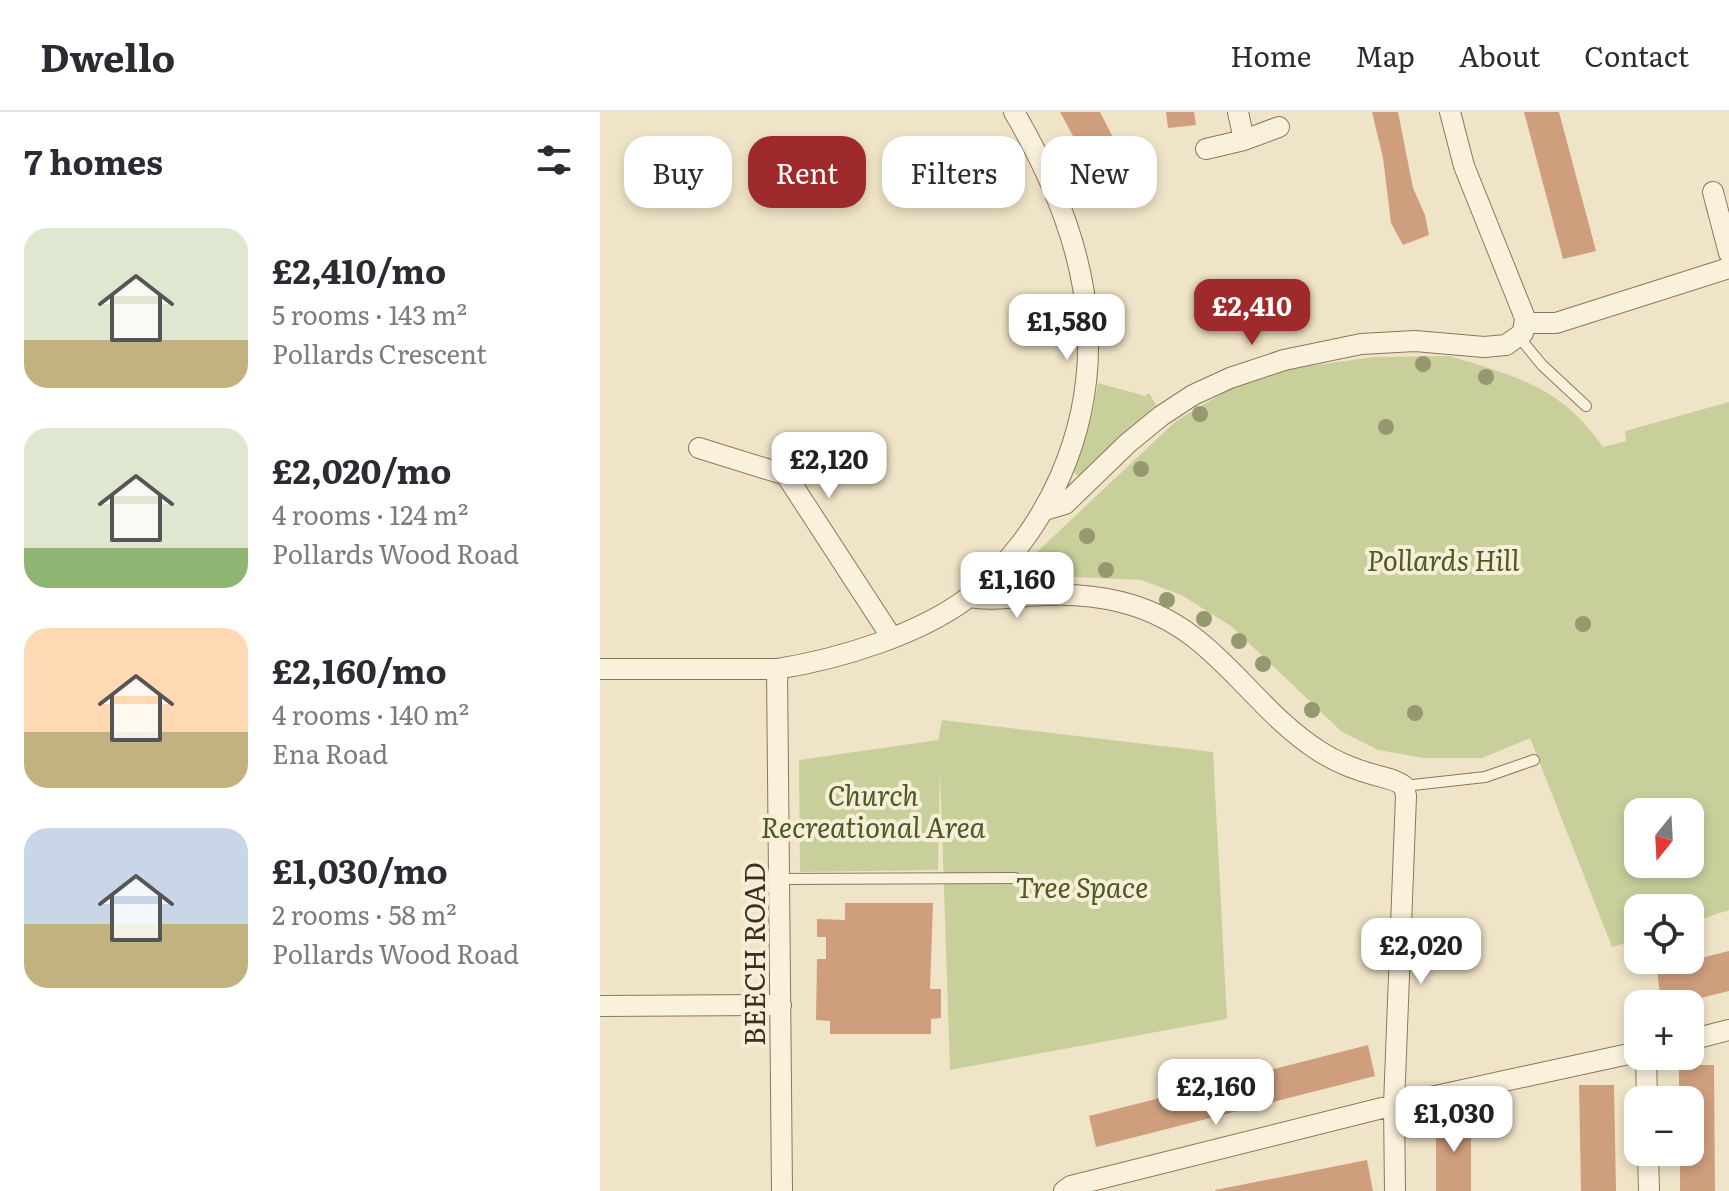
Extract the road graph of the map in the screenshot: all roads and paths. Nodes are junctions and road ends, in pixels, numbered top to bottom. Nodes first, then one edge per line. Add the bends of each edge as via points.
1 (1014, 112) edge
2 (1238, 112) edge
3 (1450, 112) edge
4 (1279, 127) dead end
5 (1244, 140) junction
6 (1206, 149) dead end
7 (1713, 192) dead end
8 (1729, 253) edge
9 (1729, 268) edge
10 (1522, 330) junction
11 (1586, 406) dead end
12 (699, 448) dead end
13 (1045, 510) junction
14 (969, 597) junction
15 (892, 638) junction
16 (600, 669) edge
17 (777, 669) junction
18 (1534, 760) dead end
19 (1404, 786) junction
20 (1015, 878) dead end
21 (780, 879) junction
22 (781, 1005) junction
23 (600, 1006) edge
24 (1729, 1030) edge
25 (1704, 1036) edge
26 (1624, 1055) edge
27 (1394, 1105) junction
28 (1648, 1166) edge
29 (782, 1191) edge
30 (1064, 1191) edge
31 (1395, 1191) edge
32 (1649, 1191) edge

1 - 13 street via 1059,200 1087,322 1084,404
2 - 5 street
3 - 10 street via 1464,166 1521,304
4 - 5 street
5 - 6 street
7 - 8 street
9 - 10 street
10 - 11 lane via 1542,365
10 - 13 street via 1511,343 1497,347 1415,341 1361,344 1230,378 1161,416 1065,504
12 - 15 street via 786,475
13 - 14 street via 1020,548
14 - 15 street
14 - 19 street via 989,601 1086,596 1152,614 1206,645 1322,753
15 - 17 street
16 - 17 street
17 - 21 street, BEECH ROAD
18 - 19 lane via 1485,777
19 - 27 street
20 - 21 lane
21 - 22 street, BEECH ROAD
22 - 23 street
22 - 29 street, BEECH ROAD
24 - 25 street
26 - 27 street
27 - 30 street
27 - 31 street
28 - 32 street

